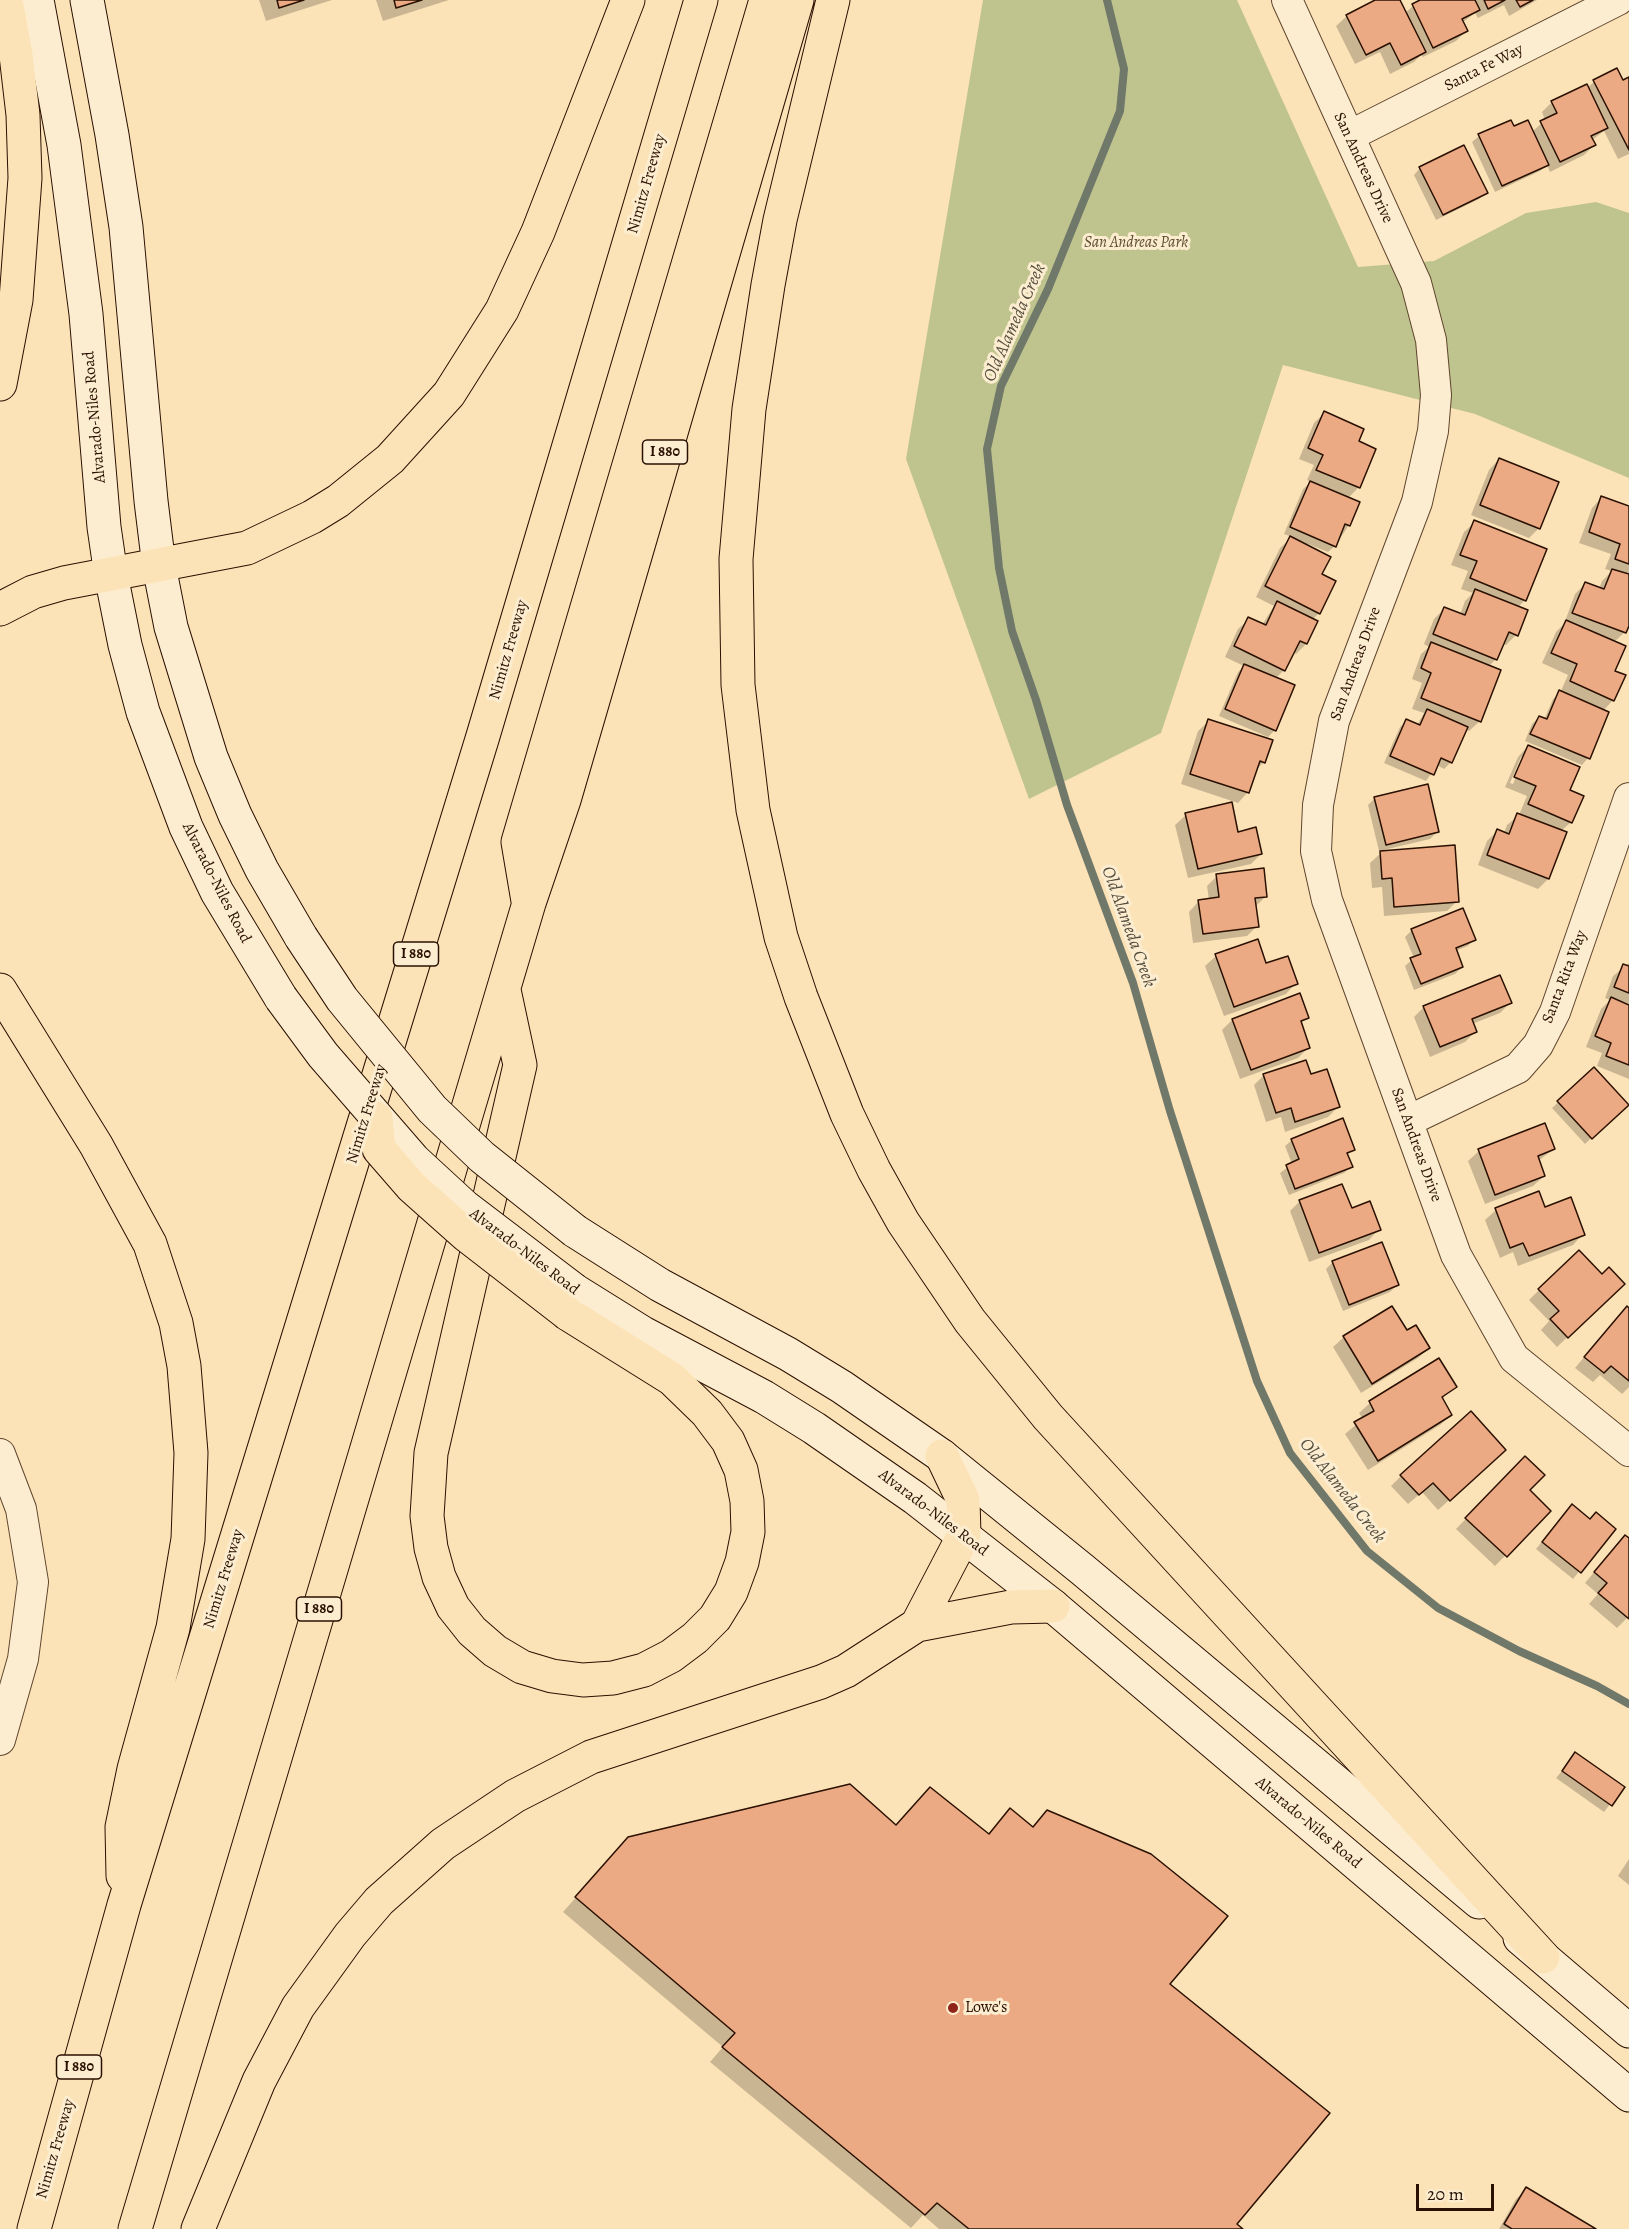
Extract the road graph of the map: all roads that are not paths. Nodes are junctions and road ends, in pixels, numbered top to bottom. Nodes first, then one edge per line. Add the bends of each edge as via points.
1 (6, 0) edge
2 (37, 0) edge
3 (87, 0) edge
4 (628, 0) edge
5 (701, 0) edge
6 (766, 0) edge
7 (796, 0) edge
8 (833, 0) edge
9 (1287, 0) edge
10 (1618, 0) edge
11 (1349, 136) junction
12 (0, 384) edge
13 (159, 566) junction
14 (111, 575) junction
15 (0, 609) edge
16 (1629, 798) edge
17 (529, 903) junction
18 (503, 988) junction
19 (0, 990) edge
20 (376, 1118) joint
21 (1408, 1121) junction
22 (571, 1302) junction
23 (1628, 1446) edge
24 (0, 1454) edge
25 (942, 1456) junction
26 (964, 1535) junction
27 (1053, 1606) junction
28 (917, 1624) junction
29 (0, 1740) edge
30 (124, 1905) junction
31 (1543, 1957) junction
32 (1629, 2031) edge
33 (1629, 2095) edge
34 (34, 2229) edge
35 (135, 2229) edge
36 (198, 2229) edge

1 - 12 highway via 20,85 25,178 16,300
2 - 14 main road, Alvarado-Niles Road via 64,145 75,230
3 - 13 main road via 126,227
4 - 13 highway via 538,232 502,310 449,394 390,459 312,517 247,548
5 - 30 highway, Nimitz Freeway / I 880 via 480,747
6 - 17 highway, I 880 via 518,842
7 - 17 highway, I 880 via 567,789
8 - 31 highway via 768,285 749,410 736,559 738,685 750,789 766,875 801,997 847,1114 874,1170 903,1222 970,1322 1048,1417
9 - 11 street, San Andreas Drive
10 - 11 street, Santa Fe Way
11 - 21 street, San Andreas Drive via 1416,283 1431,340 1436,395 1433,430 1417,502 1334,721 1318,805 1317,851 1326,900
13 - 14 highway
13 - 25 main road, bridge via 171,627 211,757 262,870 342,999 432,1109 482,1157 588,1241 660,1286 788,1354
14 - 15 highway via 33,592
14 - 20 main road, Alvarado-Niles Road, bridge via 143,712 186,827 217,892 282,998
16 - 21 street, Santa Rita Way via 1555,1012 1538,1045 1518,1068
17 - 18 highway, I 880
18 - 22 highway via 520,1065 431,1453 427,1516 432,1548 439,1577 453,1606 495,1651 522,1667 552,1676 613,1678 644,1670 671,1656 715,1618 731,1592 742,1562 747,1501 741,1470 728,1441 707,1413 672,1379
18 - 35 highway, I 880
19 - 30 highway via 101,1154 150,1244 176,1323 184,1366 191,1453 188,1539 173,1628 122,1827
20 - 22 highway, bridge via 379,1149 412,1187 466,1235
21 - 23 street, San Andreas Drive via 1456,1255 1514,1358
22 - 26 main road, Alvarado-Niles Road via 643,1333 764,1397
24 - 29 street via 21,1509 33,1582 23,1659
25 - 26 highway via 963,1500
25 - 31 main road
26 - 27 main road, Alvarado-Niles Road
26 - 28 highway
27 - 28 highway via 1011,1607
27 - 33 main road, Alvarado-Niles Road
28 - 36 highway via 846,1671 821,1682 591,1757 477,1820 410,1872 350,1935 288,2024 259,2081
30 - 34 highway, Nimitz Freeway / I 880
31 - 32 main road

